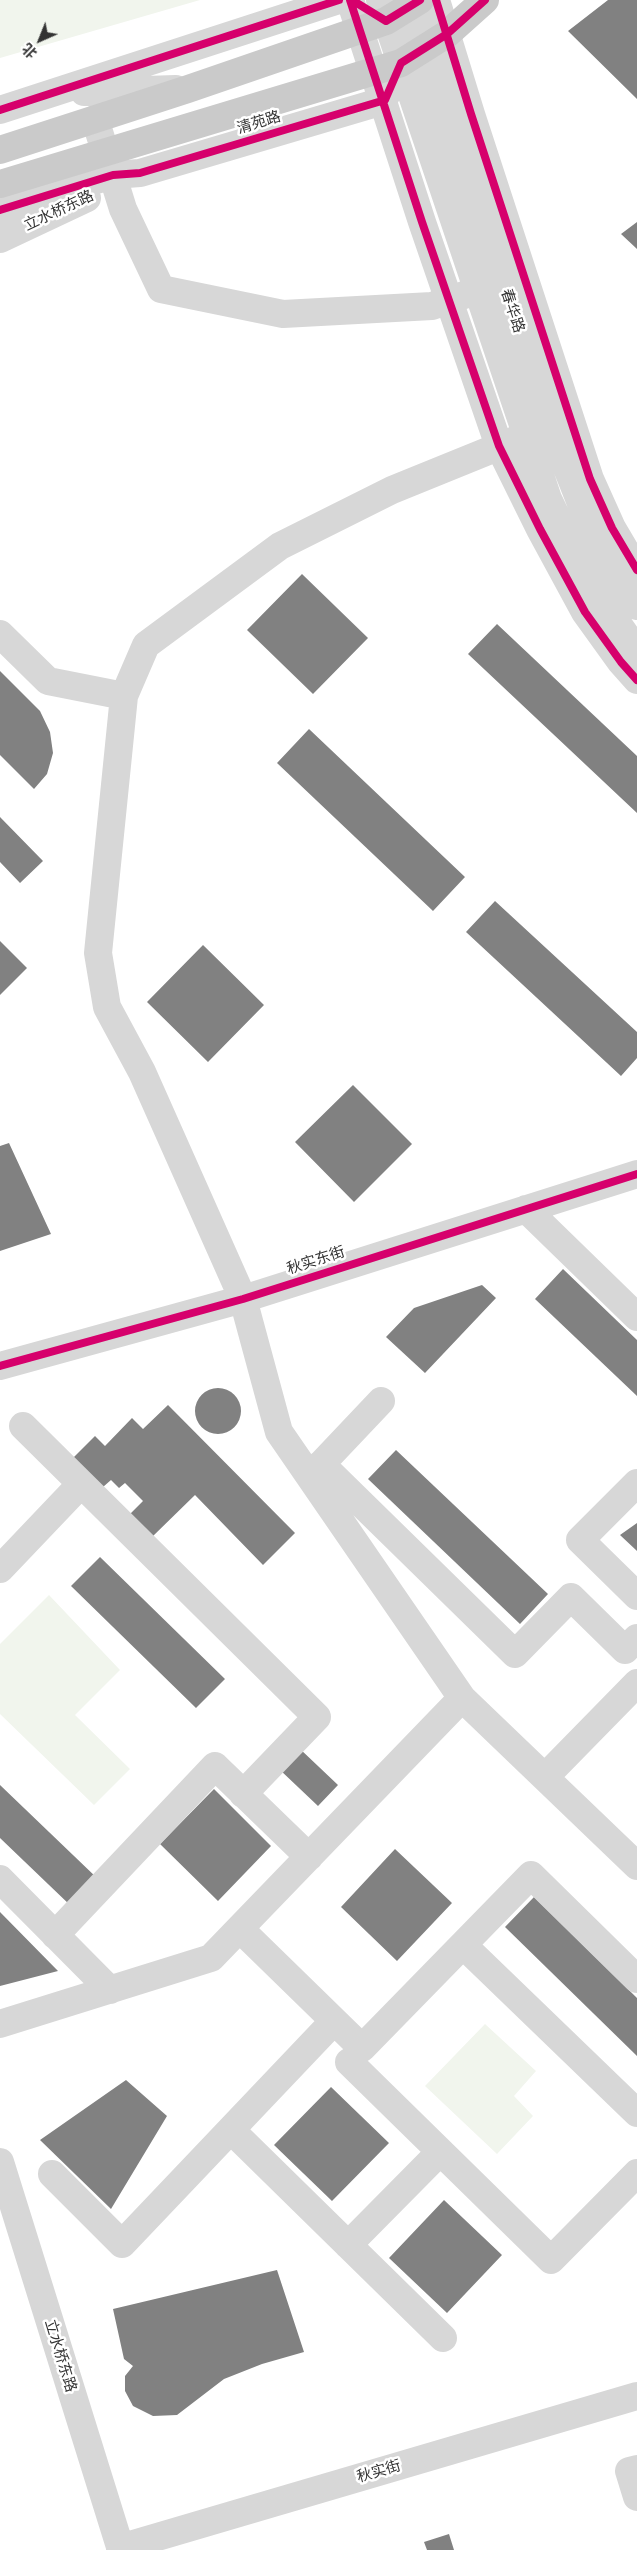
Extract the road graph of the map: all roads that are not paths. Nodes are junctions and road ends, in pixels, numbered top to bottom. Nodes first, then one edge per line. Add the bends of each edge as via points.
1 (339, 0) edge
2 (351, 0) edge
3 (485, 0) edge
4 (419, 2) edge
5 (383, 10) edge
6 (360, 30) junction
7 (436, 42) junction
8 (401, 63) junction
9 (373, 70) junction
10 (188, 89) junction
11 (55, 92) junction
12 (0, 95) edge
13 (383, 101) junction
14 (0, 110) edge
15 (95, 119) junction
16 (0, 150) edge
17 (109, 164) junction
18 (0, 184) edge
19 (0, 210) edge
20 (0, 239) edge
21 (477, 290) junction
22 (449, 300) junction
23 (525, 436) junction
24 (499, 446) junction
25 (637, 570) edge
26 (637, 606) edge
27 (0, 634) edge
28 (637, 650) edge
29 (637, 680) edge
30 (124, 696) junction
31 (637, 1174) edge
32 (526, 1209) junction
33 (243, 1299) junction
34 (637, 1317) edge
35 (0, 1366) edge
36 (381, 1401) dead end
37 (23, 1426) dead end
38 (316, 1470) junction
39 (637, 1483) edge
40 (81, 1484) junction
41 (0, 1569) edge
42 (637, 1596) edge
43 (637, 1638) edge
44 (637, 1683) edge
45 (462, 1698) junction
46 (545, 1777) junction
47 (243, 1794) junction
48 (309, 1857) junction
49 (637, 1866) edge
50 (0, 1879) edge
51 (240, 1929) junction
52 (55, 1934) junction
53 (463, 1945) junction
54 (637, 1979) edge
55 (110, 1990) junction
56 (0, 2024) edge
57 (328, 2028) junction
58 (356, 2055) junction
59 (637, 2113) edge
60 (232, 2131) junction
61 (440, 2152) junction
62 (0, 2162) edge
63 (637, 2173) edge
64 (52, 2174) dead end
65 (348, 2245) junction
66 (443, 2338) dead end
67 (637, 2396) edge
68 (637, 2469) edge
69 (637, 2497) edge
70 (120, 2549) edge

1 - 11 street
2 - 5 street
2 - 6 street
3 - 7 main road, 清苑路
4 - 5 main road
4 - 7 street, 春华路
5 - 6 main road
5 - 8 street, 春华路
6 - 9 street
6 - 10 main road
7 - 8 main road, 清苑路
7 - 25 street via 590,479 612,528
7 - 26 street, 春华路 via 558,445 606,560
8 - 9 main road, 清苑路
8 - 13 street
8 - 21 street, 春华路
9 - 13 street
9 - 17 main road, 清苑路 via 168,132
10 - 11 street
10 - 15 main road
11 - 12 street
11 - 14 street
13 - 17 street, 清苑路 via 140,173
13 - 22 street
15 - 16 main road
15 - 17 street
17 - 18 main road, 清苑路
17 - 19 street, 清苑路
17 - 20 street, 立水桥东路 via 102,191
17 - 22 street via 123,210 162,290 283,314 432,306
21 - 22 street
21 - 23 street, 春华路
22 - 24 street
23 - 24 street
23 - 28 street, 春华路 via 568,543 606,610
24 - 29 street via 585,612
24 - 30 street via 392,490 280,546 146,645
27 - 30 street via 48,681
30 - 33 street via 98,953 107,1007 142,1072
31 - 32 street, 秋实东街
32 - 33 street, 秋实东街
32 - 34 street
33 - 35 street, 秋实东街
33 - 38 street via 279,1432
36 - 38 street
37 - 40 street
38 - 43 street via 515,1654 571,1597 625,1650
38 - 45 street
39 - 42 street via 580,1540
40 - 41 street
40 - 47 street via 317,1717
44 - 46 street
45 - 46 street
45 - 48 street
46 - 49 street
47 - 48 street
47 - 52 street via 215,1766
48 - 51 street
50 - 52 street
51 - 55 street via 211,1958
51 - 57 street
52 - 55 street
53 - 54 street via 531,1876
53 - 58 street
53 - 59 street
55 - 56 street
57 - 58 street
57 - 60 street
58 - 61 street
60 - 64 street via 122,2244
60 - 65 street
61 - 63 street via 551,2260
61 - 65 street
62 - 70 street, 立水桥东路
65 - 66 street
67 - 70 street, 秋实街
68 - 69 street via 629,2471

